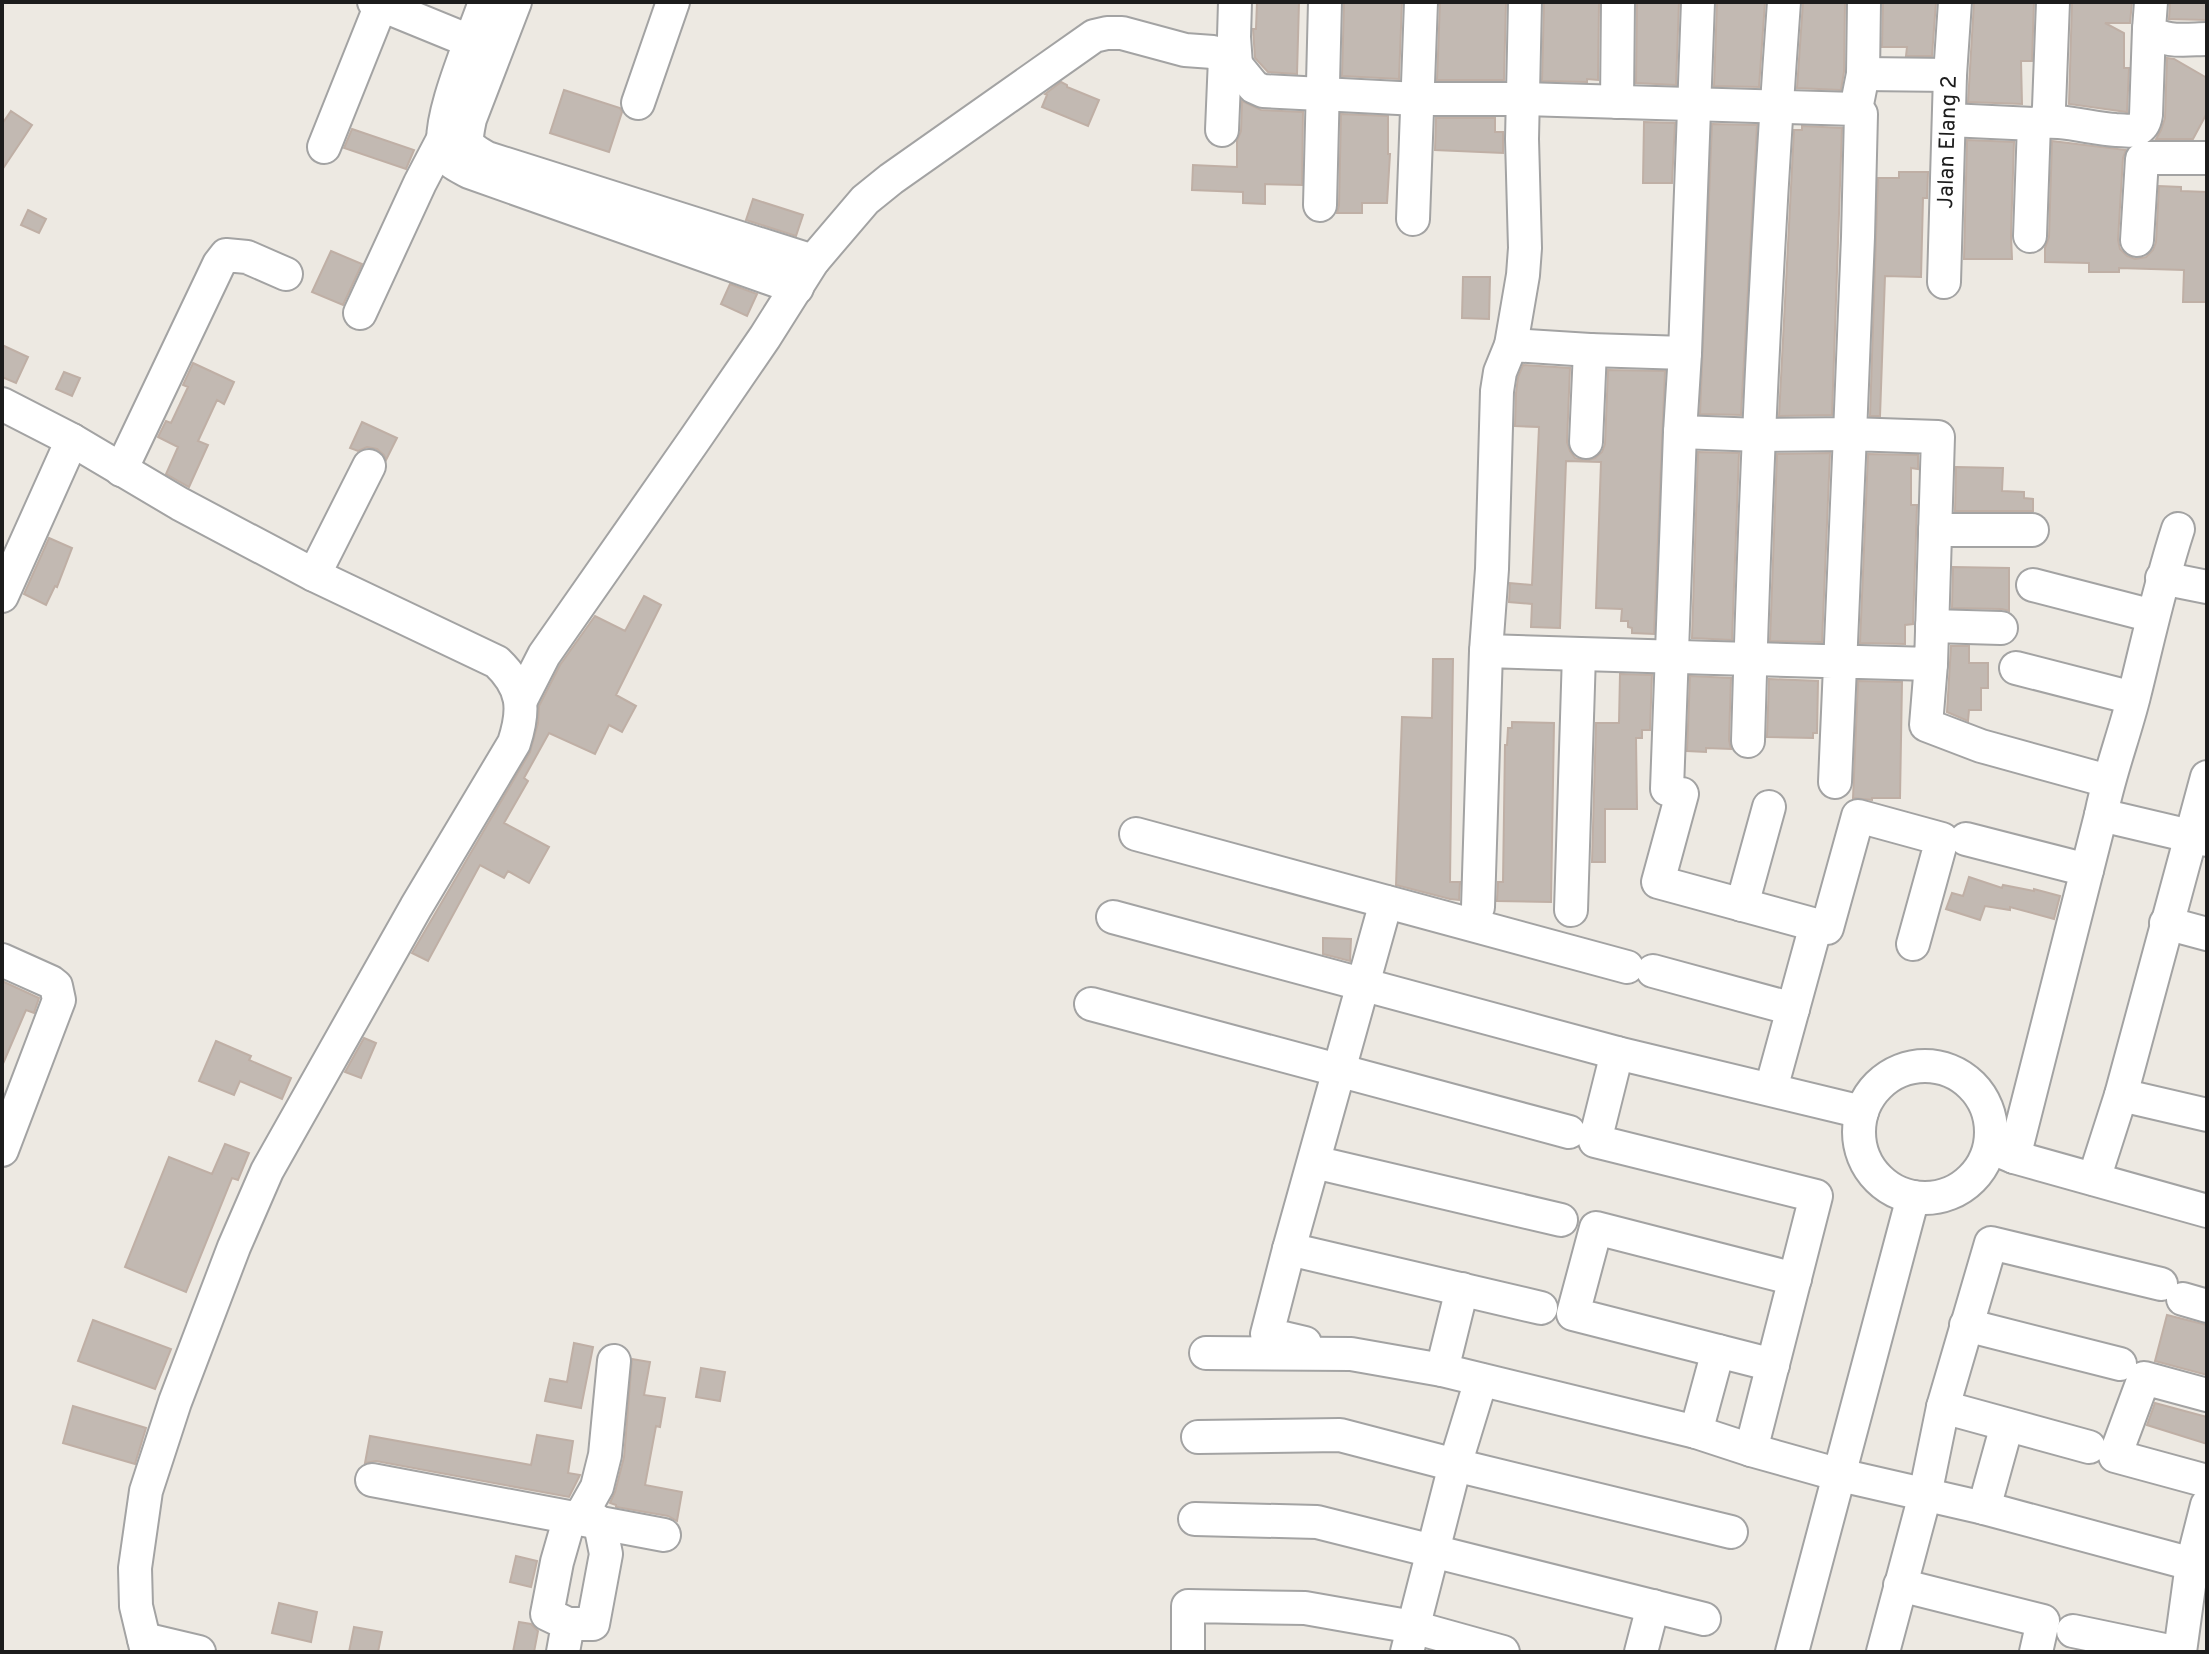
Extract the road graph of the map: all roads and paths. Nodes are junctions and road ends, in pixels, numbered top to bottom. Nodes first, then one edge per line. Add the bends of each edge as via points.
1 (485, 2) edge
2 (515, 2) edge
3 (673, 2) edge
4 (1235, 2) edge
5 (1325, 2) edge
6 (1421, 2) edge
7 (1525, 2) edge
8 (1618, 2) edge
9 (1698, 2) edge
10 (1784, 2) edge
11 (1864, 2) edge
12 (1955, 2) edge
13 (2053, 2) edge
14 (379, 3) edge
15 (2150, 16) edge
16 (2207, 39) edge
17 (484, 47) junction
18 (1231, 62) junction
19 (1863, 74) junction
20 (1950, 75) junction
21 (1323, 95) junction
22 (1418, 99) junction
23 (1523, 99) junction
24 (1617, 102) junction
25 (638, 103) dead end
26 (1693, 105) junction
27 (1776, 108) junction
28 (1856, 109) junction
29 (1949, 120) junction
30 (2039, 123) junction
31 (1222, 130) dead end
32 (454, 140) junction
33 (324, 147) dead end
34 (2207, 158) edge
35 (1320, 205) dead end
36 (1413, 219) dead end
37 (2030, 236) dead end
38 (2137, 240) dead end
39 (286, 274) dead end
40 (805, 275) junction
41 (1944, 282) dead end
42 (360, 313) dead end
43 (1511, 345) junction
44 (1590, 350) junction
45 (1685, 353) junction
46 (2, 404) edge
47 (1680, 432) junction
48 (1850, 434) junction
49 (1760, 435) junction
50 (72, 440) junction
51 (1586, 442) dead end
52 (369, 466) dead end
53 (121, 470) junction
54 (2178, 529) dead end
55 (1935, 530) junction
56 (2032, 530) dead end
57 (314, 575) junction
58 (2162, 578) junction
59 (2033, 585) dead end
60 (2207, 587) edge
61 (2, 596) edge
62 (2153, 616) junction
63 (1932, 626) junction
64 (2001, 628) dead end
65 (1486, 651) junction
66 (1579, 654) junction
67 (1671, 656) junction
68 (1750, 659) junction
69 (1839, 661) junction
70 (1931, 664) junction
71 (2016, 668) dead end
72 (2133, 698) junction
73 (521, 700) junction
74 (1748, 741) dead end
75 (2207, 777) edge
76 (2108, 781) junction
77 (1835, 782) dead end
78 (1769, 807) dead end
79 (2101, 815) junction
80 (1136, 834) dead end
81 (2199, 838) edge
82 (1966, 839) dead end
83 (2087, 870) junction
84 (1386, 902) junction
85 (1742, 905) junction
86 (1478, 907) dead end
87 (1571, 910) dead end
88 (1113, 917) dead end
89 (2166, 923) junction
90 (1816, 925) junction
91 (2207, 934) edge
92 (1913, 944) dead end
93 (2, 960) edge
94 (1363, 985) junction
95 (1091, 1004) dead end
96 (1793, 1009) junction
97 (1617, 1053) junction
98 (1340, 1071) junction
99 (1771, 1089) junction
100 (2121, 1095) junction
101 (1862, 1112) junction
102 (2207, 1115) edge
103 (1569, 1132) dead end
104 (2, 1150) edge
105 (2002, 1152) junction
106 (1314, 1162) junction
107 (2094, 1179) junction
108 (1913, 1197) junction
109 (2207, 1211) edge
110 (1561, 1220) dead end
111 (1289, 1249) junction
112 (1795, 1279) junction
113 (1462, 1289) junction
114 (2184, 1296) edge
115 (1541, 1308) dead end
116 (1966, 1325) junction
117 (1718, 1351) junction
118 (1206, 1353) dead end
119 (1351, 1354) junction
120 (614, 1361) dead end
121 (2120, 1364) dead end
122 (1773, 1365) junction
123 (1442, 1370) junction
124 (1481, 1380) junction
125 (2207, 1395) edge
126 (1943, 1407) junction
127 (2007, 1425) junction
128 (1696, 1432) junction
129 (1198, 1437) dead end
130 (2089, 1447) dead end
131 (1751, 1450) junction
132 (1455, 1465) junction
133 (1840, 1475) junction
134 (372, 1480) dead end
135 (2207, 1481) edge
136 (1925, 1495) junction
137 (2207, 1505) edge
138 (1984, 1508) junction
139 (586, 1518) junction
140 (1195, 1519) dead end
141 (1731, 1532) dead end
142 (664, 1535) dead end
143 (1432, 1551) junction
144 (2192, 1564) junction
145 (1900, 1585) junction
146 (1653, 1606) junction
147 (1704, 1619) dead end
148 (2073, 1631) dead end
149 (566, 1638) edge
150 (1410, 1640) edge
151 (146, 1645) edge
152 (199, 1652) edge
153 (1188, 1652) edge
154 (1503, 1652) edge
155 (1641, 1652) edge
156 (1792, 1652) edge
157 (1883, 1652) edge
158 (2036, 1652) edge
159 (2174, 1652) edge
160 (2180, 1652) edge

1 - 17 street
2 - 17 street
3 - 25 street
4 - 18 street
5 - 21 street
6 - 22 street
7 - 23 street
8 - 24 street
9 - 26 street
10 - 27 street
11 - 19 street
12 - 20 street, Jalan Elang 2
13 - 30 street via 2049,107
14 - 17 street
14 - 33 street
15 - 16 street via 2154,34
15 - 30 street via 2142,126 2130,131
17 - 32 street via 443,125
18 - 21 street via 1263,91
18 - 31 street
18 - 40 street via 1213,52 1122,33 1094,36 891,179 851,214
19 - 20 street
19 - 28 street
20 - 29 street, Jalan Elang 2
21 - 22 street
21 - 35 street
22 - 23 street
22 - 36 street
23 - 24 street
23 - 43 street via 1525,248
24 - 26 street
26 - 27 street
26 - 45 street
27 - 28 street
27 - 49 street
28 - 48 street via 1861,114 1860,176
29 - 30 street
29 - 41 street, Jalan Elang 2
30 - 37 street
32 - 40 street via 443,151 469,172 573,196
32 - 42 street via 420,183
34 - 38 street via 2142,159
39 - 53 street via 247,257 226,255
40 - 73 street via 544,655
43 - 44 street
43 - 65 street via 1497,391
44 - 45 street
44 - 51 street
45 - 47 street
46 - 50 street
47 - 49 street
47 - 67 street
48 - 49 street
48 - 55 street via 1938,437
48 - 69 street
49 - 68 street
50 - 53 street
50 - 61 street
52 - 57 street
53 - 57 street
54 - 58 street
55 - 56 street
55 - 63 street
57 - 73 street via 497,662
58 - 60 street
58 - 62 street
59 - 62 street
62 - 72 street
63 - 64 street
63 - 70 street
65 - 66 street
65 - 86 street
66 - 67 street
66 - 87 street
67 - 68 street
67 - 85 street via 1674,792 1658,882
68 - 69 street
68 - 74 street
69 - 70 street
69 - 77 street
70 - 76 street via 1926,725
71 - 72 street
72 - 76 street
73 - 151 street via 514,743 267,1171 234,1247 146,1491 135,1568 136,1606
75 - 81 street
76 - 79 street
78 - 85 street
79 - 81 street
79 - 83 street
80 - 84 street
81 - 89 street
82 - 83 street
83 - 105 street
84 - 94 street
84 - 96 street
85 - 90 street
88 - 94 street
89 - 91 street
89 - 100 street
90 - 92 street via 1827,928 1858,816 1942,839
90 - 96 street
93 - 104 street via 51,982 59,1000
94 - 97 street
94 - 98 street
95 - 98 street
96 - 99 street
97 - 99 street
97 - 112 street via 1595,1141 1816,1196
98 - 103 street
98 - 106 street
99 - 101 street
100 - 102 street
100 - 107 street
101 - 105 street via 1877,1086 1897,1072 1921,1066 1946,1069 1983,1099
101 - 108 street via 1860,1145 1867,1163 1894,1191
105 - 107 street
105 - 108 street via 1962,1188 1938,1197
106 - 110 street
106 - 111 street
107 - 109 street
108 - 133 street
111 - 113 street
111 - 119 street via 1267,1334
112 - 117 street via 1596,1228 1573,1314
112 - 122 street
113 - 115 street
113 - 123 street
114 - 116 street via 1991,1243
116 - 121 street
116 - 126 street
117 - 122 street
117 - 128 street
118 - 119 street
119 - 123 street
120 - 139 street via 605,1455
122 - 131 street
123 - 124 street
124 - 128 street
124 - 132 street
125 - 135 street via 2144,1378 2115,1456
126 - 127 street
126 - 136 street
127 - 130 street
127 - 138 street
128 - 131 street
129 - 132 street via 1340,1435
131 - 133 street
132 - 141 street
132 - 143 street
133 - 136 street
133 - 156 street
134 - 139 street
136 - 138 street
136 - 145 street
137 - 144 street
138 - 144 street
139 - 142 street
139 - 149 street via 567,1527 547,1614
139 - 149 street via 606,1554 593,1624
140 - 143 street via 1317,1522
143 - 146 street
143 - 150 street
144 - 160 street
145 - 157 street
145 - 158 street via 2043,1621
146 - 147 street
146 - 155 street
148 - 159 street
150 - 153 street via 1305,1608 1188,1606
150 - 154 street
151 - 152 street

